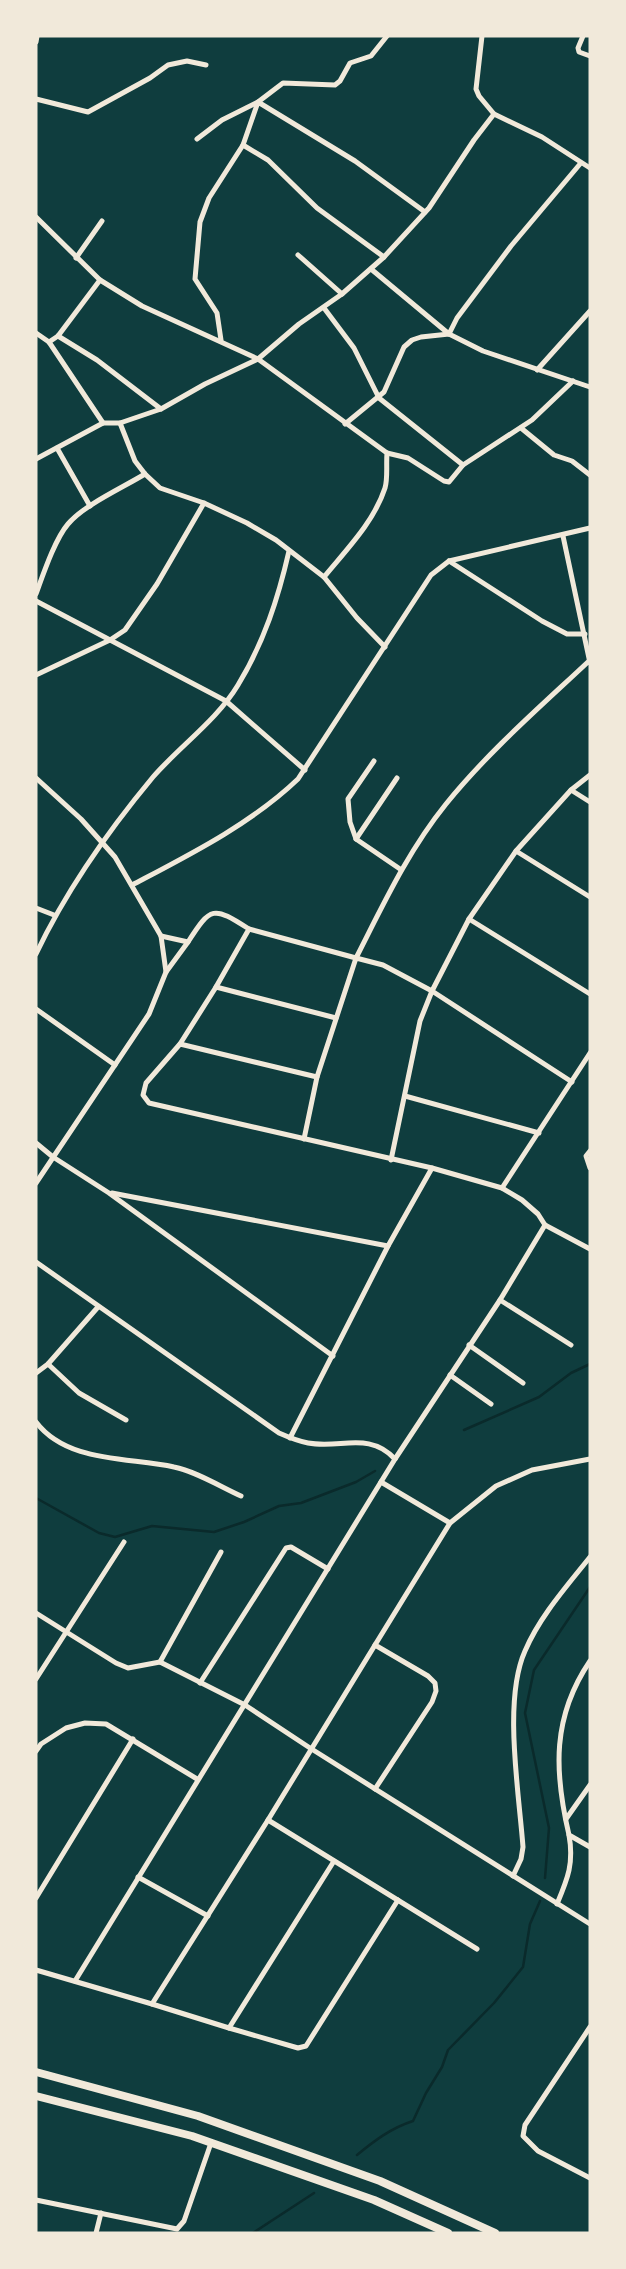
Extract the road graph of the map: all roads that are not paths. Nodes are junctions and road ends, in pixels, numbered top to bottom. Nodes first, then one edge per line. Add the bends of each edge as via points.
1 (37, 36) edge
2 (387, 36) edge
3 (482, 36) edge
4 (583, 36) edge
5 (36, 42) edge
6 (590, 56) edge
7 (206, 65) dead end
8 (36, 99) edge
9 (258, 102) junction
10 (494, 114) junction
11 (197, 139) dead end
12 (243, 145) junction
13 (580, 164) junction
14 (590, 168) edge
15 (425, 212) junction
16 (36, 217) edge
17 (102, 221) dead end
18 (298, 255) dead end
19 (384, 257) junction
20 (76, 258) junction
21 (371, 269) junction
22 (100, 280) junction
23 (342, 294) junction
24 (324, 308) junction
25 (590, 311) edge
26 (36, 333) edge
27 (449, 334) junction
28 (58, 336) junction
29 (221, 340) junction
30 (49, 342) junction
31 (258, 359) junction
32 (537, 370) junction
33 (573, 382) junction
34 (590, 386) edge
35 (379, 398) junction
36 (161, 409) junction
37 (103, 423) junction
38 (120, 423) junction
39 (345, 424) junction
40 (521, 428) junction
41 (57, 448) junction
42 (387, 453) junction
43 (37, 458) edge
44 (463, 465) junction
45 (145, 474) junction
46 (590, 475) edge
47 (204, 503) junction
48 (90, 506) junction
49 (590, 528) edge
50 (563, 536) junction
51 (289, 551) junction
52 (449, 561) junction
53 (324, 577) junction
54 (36, 594) edge
55 (36, 601) edge
56 (585, 634) junction
57 (110, 640) junction
58 (385, 647) junction
59 (589, 662) edge
60 (36, 675) edge
61 (226, 701) junction
62 (374, 762) dead end
63 (305, 770) junction
64 (590, 775) edge
65 (36, 778) edge
66 (397, 778) dead end
67 (571, 790) junction
68 (590, 802) edge
69 (356, 839) junction
70 (102, 843) junction
71 (516, 851) junction
72 (400, 869) junction
73 (132, 886) junction
74 (590, 897) edge
75 (36, 908) edge
76 (54, 915) junction
77 (469, 919) junction
78 (249, 929) junction
79 (161, 936) junction
80 (188, 942) junction
81 (36, 954) edge
82 (356, 958) junction
83 (166, 972) junction
84 (216, 987) junction
85 (432, 992) junction
86 (590, 994) edge
87 (36, 1009) edge
88 (336, 1018) junction
89 (180, 1044) junction
90 (590, 1053) edge
91 (115, 1065) junction
92 (317, 1078) junction
93 (572, 1082) junction
94 (405, 1096) junction
95 (539, 1134) junction
96 (304, 1139) junction
97 (36, 1143) edge
98 (590, 1151) edge
99 (54, 1158) junction
100 (391, 1160) junction
101 (432, 1168) junction
102 (590, 1168) edge
103 (36, 1183) edge
104 (502, 1188) junction
105 (109, 1193) junction
106 (544, 1225) junction
107 (388, 1246) junction
108 (590, 1249) edge
109 (36, 1262) edge
110 (500, 1300) junction
111 (98, 1307) junction
112 (469, 1345) junction
113 (571, 1345) dead end
114 (333, 1356) junction
115 (48, 1364) junction
116 (36, 1373) edge
117 (450, 1375) junction
118 (523, 1382) dead end
119 (491, 1404) dead end
120 (126, 1420) dead end
121 (36, 1422) edge
122 (290, 1438) junction
123 (395, 1459) junction
124 (590, 1459) edge
125 (381, 1482) junction
126 (241, 1496) dead end
127 (450, 1523) junction
128 (124, 1542) dead end
129 (221, 1552) dead end
130 (590, 1557) edge
131 (328, 1569) junction
132 (36, 1613) edge
133 (67, 1631) junction
134 (375, 1645) junction
135 (590, 1661) edge
136 (160, 1662) junction
137 (36, 1678) edge
138 (200, 1683) junction
139 (245, 1705) junction
140 (133, 1739) junction
141 (310, 1748) junction
142 (36, 1751) edge
143 (197, 1779) junction
144 (590, 1785) edge
145 (375, 1789) junction
146 (566, 1819) junction
147 (268, 1820) junction
148 (569, 1835) junction
149 (590, 1847) edge
150 (334, 1861) junction
151 (138, 1876) junction
152 (513, 1876) junction
153 (36, 1898) edge
154 (398, 1900) junction
155 (558, 1904) junction
156 (208, 1916) junction
157 (590, 1924) edge
158 (477, 1949) dead end
159 (36, 1970) edge
160 (75, 1981) junction
161 (152, 2004) junction
162 (590, 2027) edge
163 (229, 2028) junction
164 (36, 2072) edge
165 (36, 2096) edge
166 (210, 2142) junction
167 (590, 2178) edge
168 (36, 2200) edge
169 (101, 2213) junction
170 (96, 2233) edge
171 (448, 2233) edge
172 (496, 2233) edge

1 - 5 street
2 - 9 street via 371,56 350,63 335,85 282,83
3 - 10 street via 476,89
4 - 6 street via 579,52
7 - 8 street via 187,61 168,65 88,112
9 - 11 street via 222,120
9 - 12 street
9 - 15 street via 356,161
10 - 13 street via 542,137
10 - 15 street
12 - 19 street via 268,160 317,208
12 - 29 street via 203,210 194,273 197,285 217,313
13 - 14 street
13 - 27 street via 511,246 457,318
15 - 19 street
16 - 20 street
17 - 20 street
18 - 23 street
19 - 21 street
20 - 22 street
21 - 23 street
21 - 27 street
22 - 28 street
22 - 29 street via 142,306
23 - 24 street
24 - 31 street via 299,324
24 - 35 street via 354,348
25 - 32 street
26 - 30 street
27 - 32 street via 483,351
27 - 35 street via 412,340 404,347
28 - 30 street
28 - 36 street via 97,360
29 - 31 street
30 - 37 street
31 - 36 street
31 - 39 street
32 - 33 street
33 - 34 street
33 - 40 street
35 - 39 street
35 - 44 street
36 - 38 street
37 - 38 street
37 - 41 street
38 - 45 street via 135,461
39 - 42 street
40 - 44 street
40 - 46 street via 554,455 572,460
41 - 43 street
41 - 48 street
42 - 44 street via 408,458 447,482
42 - 53 street via 386,487 377,506
45 - 47 street via 160,488
45 - 48 street
47 - 51 street via 247,523
47 - 57 street via 157,584 125,630
48 - 54 street via 67,525
49 - 50 street
50 - 52 street
50 - 56 street
51 - 53 street
51 - 61 street via 264,637
52 - 56 street via 542,621 567,634
52 - 58 street via 431,576
53 - 58 street
55 - 57 street
56 - 59 street
57 - 60 street
57 - 61 street
58 - 63 street
59 - 72 street via 480,766 446,804
61 - 63 street
61 - 70 street via 153,778
62 - 69 street via 348,799 350,822
63 - 73 street via 280,796 196,852
64 - 67 street
65 - 70 street
66 - 69 street
67 - 68 street
67 - 71 street
69 - 72 street
70 - 73 street via 115,857
70 - 76 street
71 - 74 street
71 - 77 street
72 - 82 street
73 - 79 street
75 - 76 street
76 - 81 street
77 - 85 street
77 - 86 street
78 - 80 street via 223,912 211,913 203,919
78 - 82 street
78 - 84 street
79 - 80 street
79 - 83 street
80 - 83 street
82 - 85 street via 383,965
82 - 88 street
83 - 91 street via 148,1014
84 - 88 street
84 - 89 street
85 - 93 street
85 - 94 street via 420,1021
87 - 91 street
88 - 92 street
89 - 92 street
89 - 96 street via 146,1083 143,1095 149,1103
90 - 93 street
91 - 99 street
92 - 96 street
93 - 95 street
94 - 95 street
94 - 100 street
95 - 104 street
96 - 100 street
97 - 99 street
98 - 102 street via 586,1156
99 - 103 street
99 - 105 street
100 - 101 street
101 - 104 street
101 - 107 street
104 - 106 street via 538,1214
105 - 107 street
105 - 114 street
106 - 108 street
106 - 110 street
107 - 114 street
109 - 111 street
110 - 112 street
110 - 113 street
111 - 115 street
111 - 122 street
112 - 117 street
112 - 118 street
114 - 122 street
115 - 116 street
115 - 120 street via 79,1393
117 - 119 street
117 - 123 street
121 - 126 street via 56,1441 87,1453 175,1467
122 - 123 street via 309,1443 371,1443 385,1449
123 - 125 street
124 - 127 street via 532,1470 496,1486
125 - 127 street
125 - 131 street
127 - 134 street
128 - 133 street
129 - 136 street
130 - 152 street via 532,1636 518,1675 514,1715 522,1847 521,1859
131 - 138 street via 291,1547 286,1548
131 - 139 street
132 - 133 street
133 - 136 street via 128,1668
133 - 137 street
134 - 141 street
134 - 145 street via 428,1676 435,1683 436,1691
135 - 146 street via 577,1680 562,1722 558,1781
136 - 138 street
138 - 139 street
139 - 141 street
139 - 143 street
140 - 142 street via 106,1724 85,1723 66,1728 41,1744
140 - 143 street
140 - 153 street
141 - 145 street
141 - 147 street
143 - 151 street
144 - 146 street
145 - 152 street
146 - 148 street
147 - 150 street
147 - 156 street
148 - 149 street
148 - 155 street via 572,1855
150 - 154 street
150 - 163 street
151 - 156 street
151 - 160 street
152 - 155 street
154 - 158 street
154 - 163 street via 306,2046 298,2048
155 - 157 street
156 - 161 street
159 - 160 street
160 - 161 street
161 - 163 street
162 - 167 street via 525,2126 523,2136 538,2151
164 - 172 main road via 198,2116 380,2181
165 - 166 main road
166 - 169 street via 184,2221 177,2229
166 - 171 main road via 374,2200
168 - 169 street
169 - 170 street

